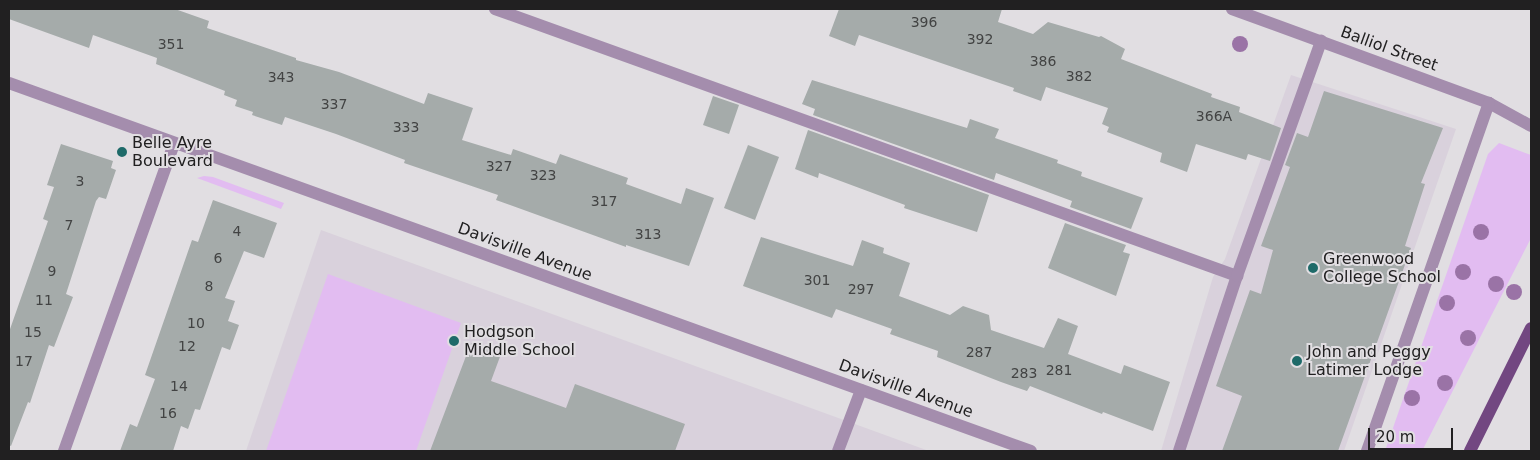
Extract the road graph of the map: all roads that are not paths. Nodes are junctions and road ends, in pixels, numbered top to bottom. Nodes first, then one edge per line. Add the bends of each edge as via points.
1 (494, 9) edge
2 (1232, 9) edge
3 (1321, 41) junction
4 (9, 83) edge
5 (1489, 103) junction
6 (1531, 126) edge
7 (174, 143) junction
8 (1237, 276) junction
9 (1531, 328) edge
10 (861, 390) junction
11 (64, 451) edge
12 (838, 451) edge
13 (1030, 451) edge
14 (1179, 451) edge
15 (1367, 451) edge
16 (1470, 451) edge

1 - 8 street
2 - 3 street, Balliol Street
3 - 5 street, Balliol Street
3 - 8 street
4 - 7 street, Davisville Avenue
5 - 6 street, Balliol Street
5 - 15 street
7 - 10 street, Davisville Avenue
7 - 11 street
8 - 14 street
9 - 16 main road
10 - 12 street
10 - 13 street, Davisville Avenue

